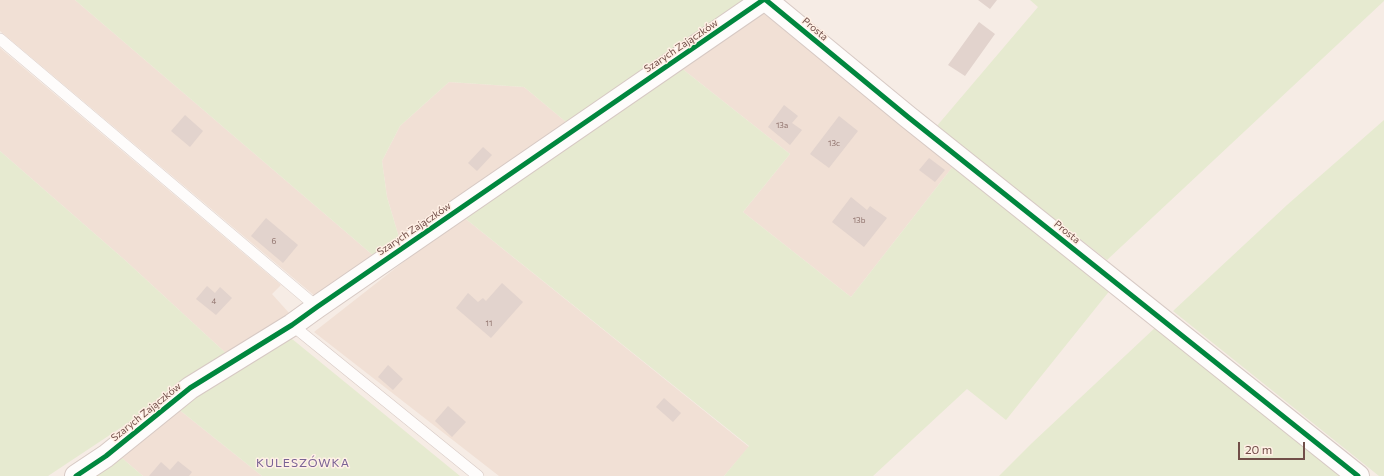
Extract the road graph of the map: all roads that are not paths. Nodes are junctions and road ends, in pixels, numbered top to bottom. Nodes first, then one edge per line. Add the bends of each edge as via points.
1 (765, 0) edge
2 (0, 38) edge
3 (317, 307) junction
4 (292, 325) junction
5 (76, 476) edge
6 (478, 476) edge
7 (1358, 476) edge

1 - 3 street, Szarych Zajączków
1 - 7 street, Prosta
2 - 3 lane
3 - 4 street, Szarych Zajączków
4 - 5 street, Szarych Zajączków via 190,388 106,456
4 - 6 lane

